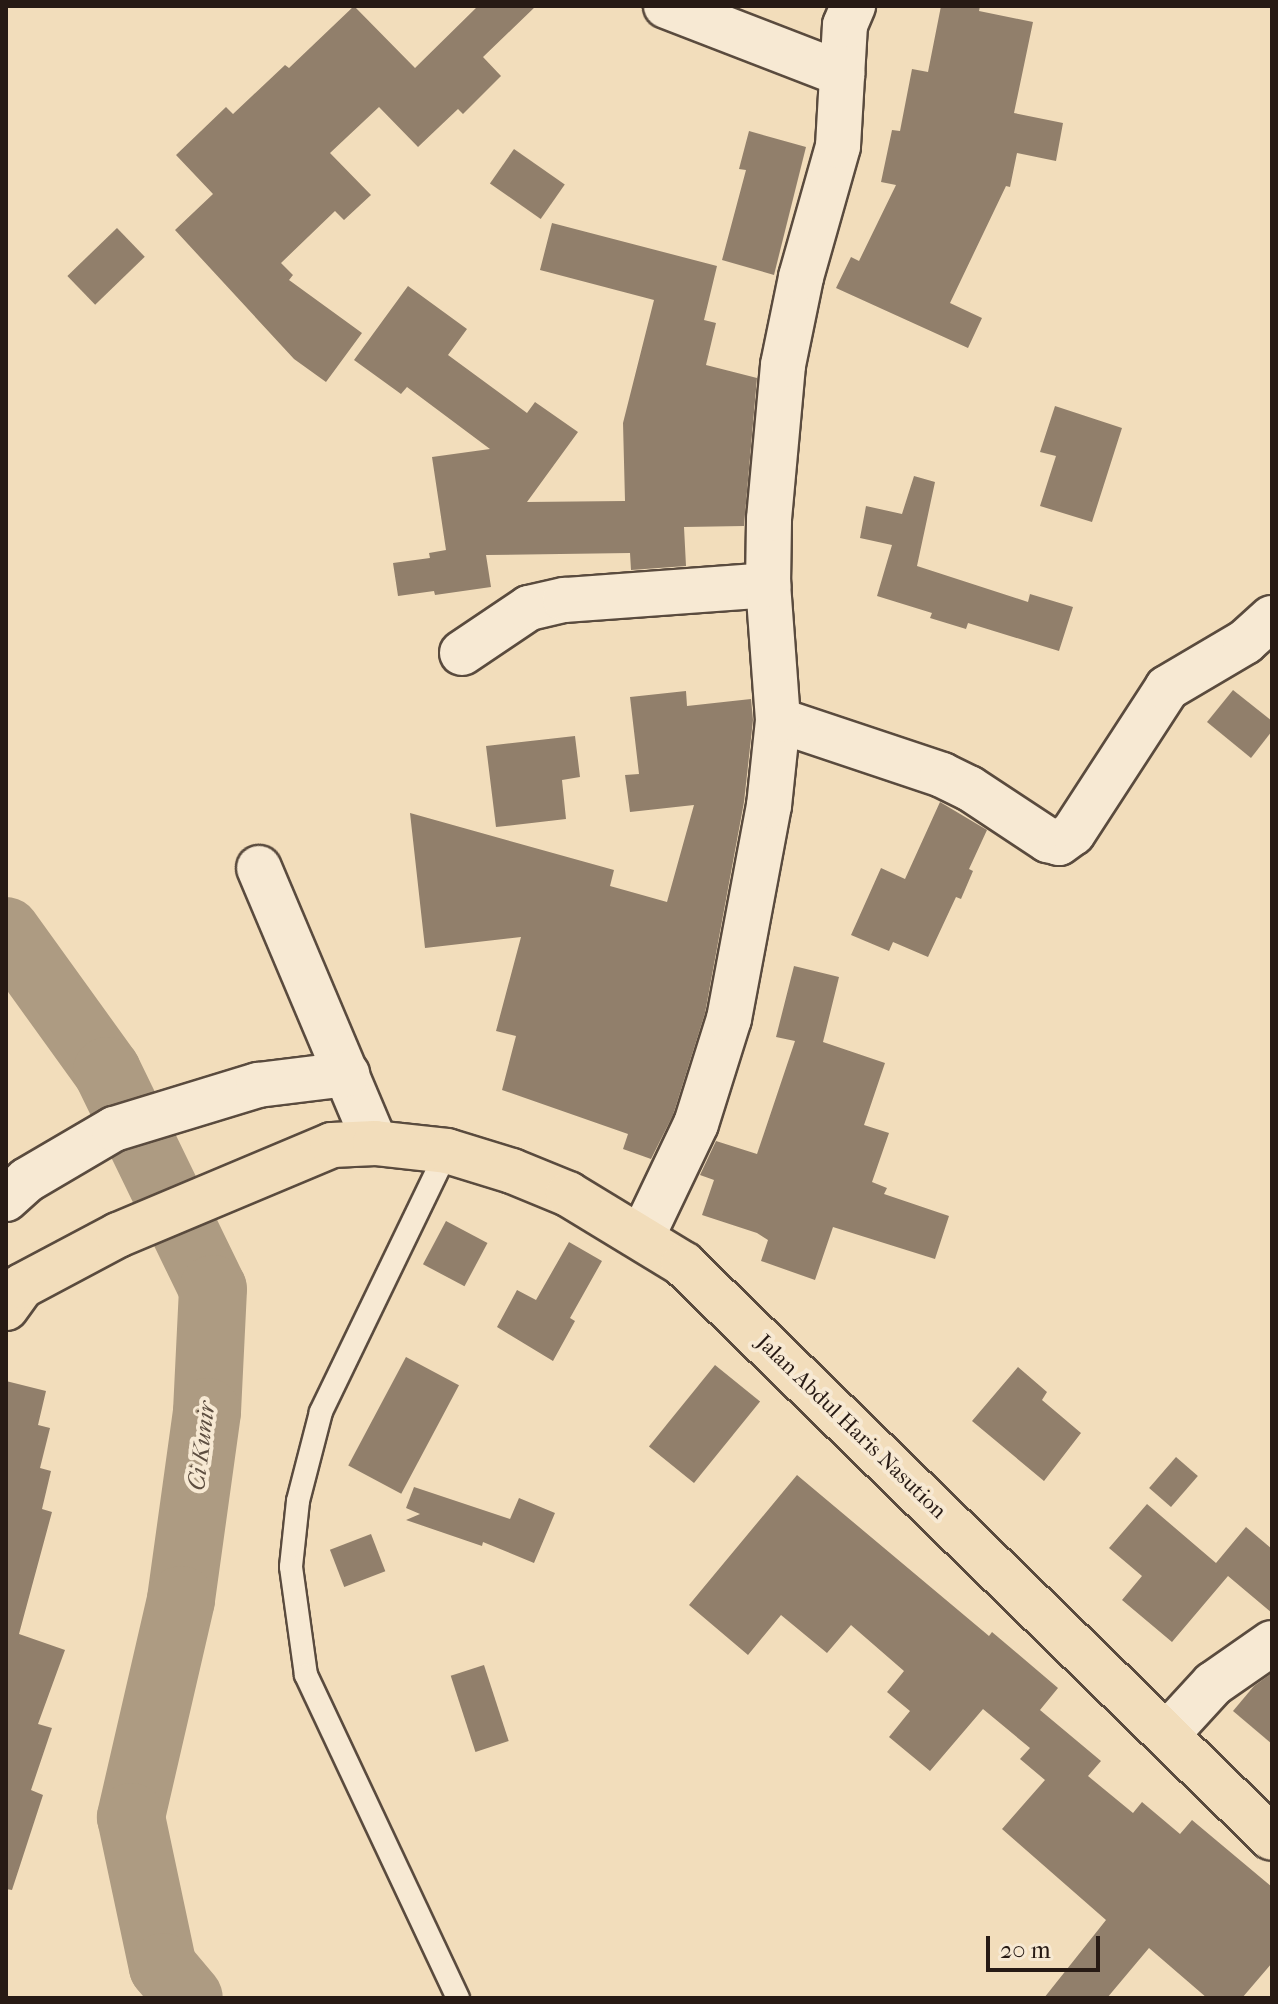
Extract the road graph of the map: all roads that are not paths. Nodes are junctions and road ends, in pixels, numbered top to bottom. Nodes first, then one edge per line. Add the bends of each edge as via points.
1 (666, 6) edge
2 (853, 6) edge
3 (842, 74) junction
4 (768, 585) junction
5 (1272, 618) edge
6 (462, 653) dead end
7 (778, 720) junction
8 (259, 868) dead end
9 (347, 1074) junction
10 (354, 1144) junction
11 (447, 1151) junction
12 (6, 1199) edge
13 (642, 1237) junction
14 (6, 1308) edge
15 (1272, 1643) edge
16 (1168, 1733) junction
17 (1272, 1838) edge
18 (458, 1998) edge

1 - 3 street
2 - 3 street via 845,25
3 - 4 street via 838,146 783,365
4 - 6 street via 565,600 529,608
4 - 7 street
5 - 7 street via 1245,642 1167,688 1073,833 1059,843 942,775
7 - 13 street via 769,806 729,1019 696,1124
8 - 9 street
9 - 10 street
9 - 12 street via 258,1085 114,1129 27,1180
10 - 11 main road, Jalan Abdul Haris Nasution
10 - 14 main road via 118,1235 22,1286
11 - 13 main road, Jalan Abdul Haris Nasution via 568,1194
11 - 18 lane via 321,1412 298,1501 291,1567 306,1675
13 - 16 main road, Jalan Abdul Haris Nasution via 683,1264
15 - 16 street via 1213,1684
16 - 17 main road, Jalan Abdul Haris Nasution

